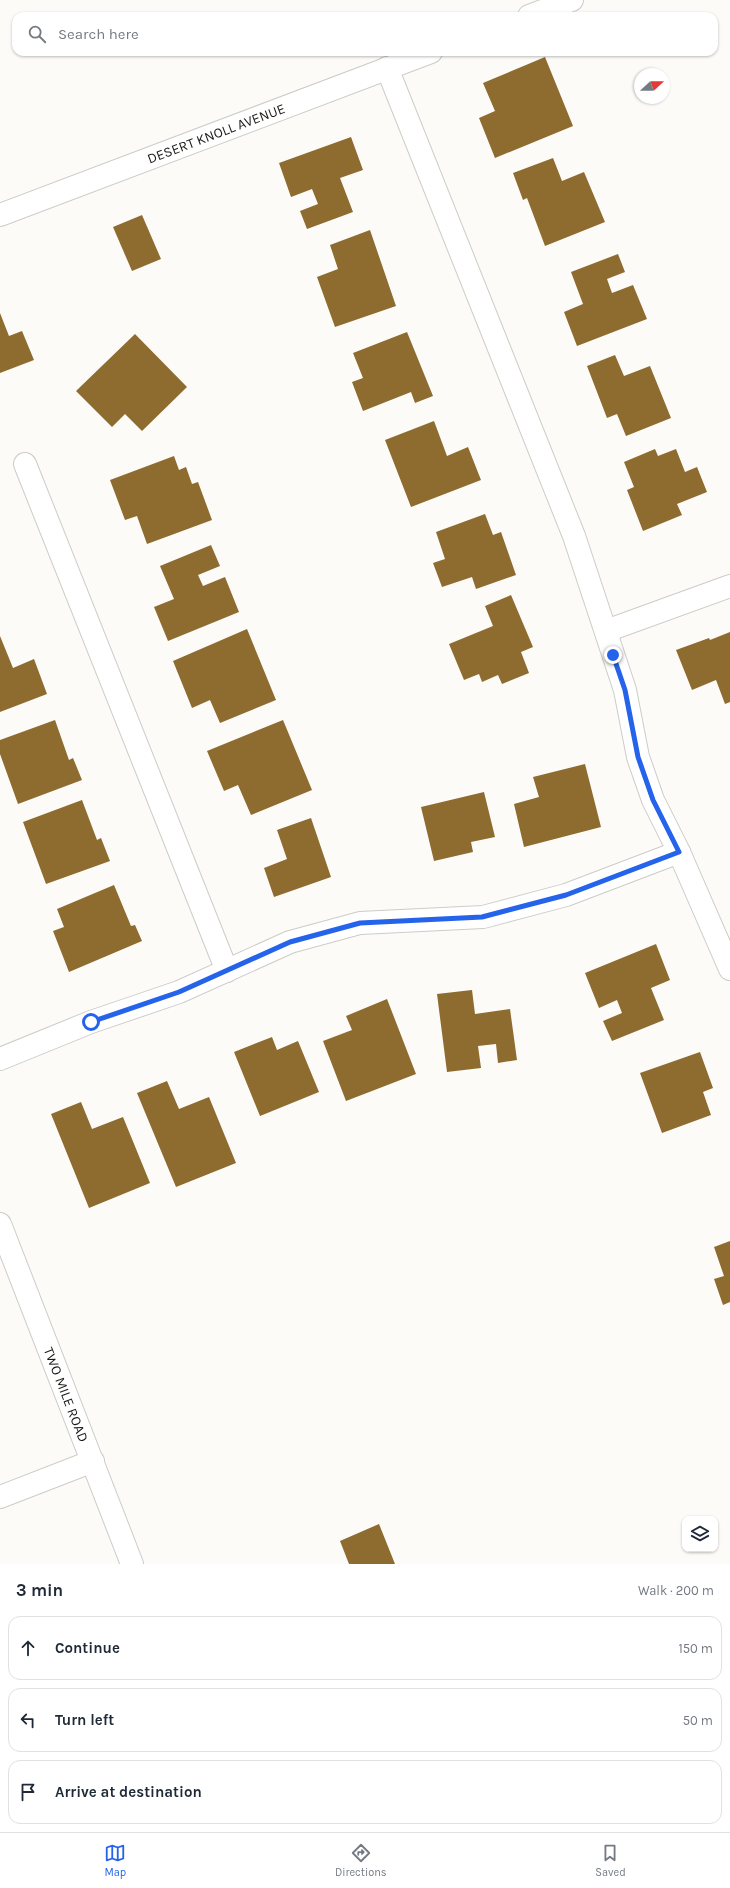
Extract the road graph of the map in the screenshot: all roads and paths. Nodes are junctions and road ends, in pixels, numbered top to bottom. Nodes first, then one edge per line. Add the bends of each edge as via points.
1 (572, 0) edge
2 (540, 12) edge
3 (420, 56) edge
4 (387, 68) junction
5 (0, 214) edge
6 (25, 464) dead end
7 (730, 586) edge
8 (606, 631) junction
9 (679, 852) junction
10 (730, 969) edge
11 (227, 971) junction
12 (0, 1059) edge
13 (0, 1224) edge
14 (93, 1461) junction
15 (0, 1497) edge
16 (132, 1564) edge

1 - 2 street
3 - 4 street, DESERT KNOLL AVENUE
4 - 5 street, DESERT KNOLL AVENUE
4 - 8 street via 574,536
6 - 11 street
7 - 8 street
8 - 9 street via 625,690 638,757 653,800
9 - 10 street
9 - 11 street via 551,899 482,917 360,923 290,942
11 - 12 street via 179,992 91,1022
13 - 14 street, TWO MILE ROAD
14 - 15 street
14 - 16 street, TWO MILE ROAD

